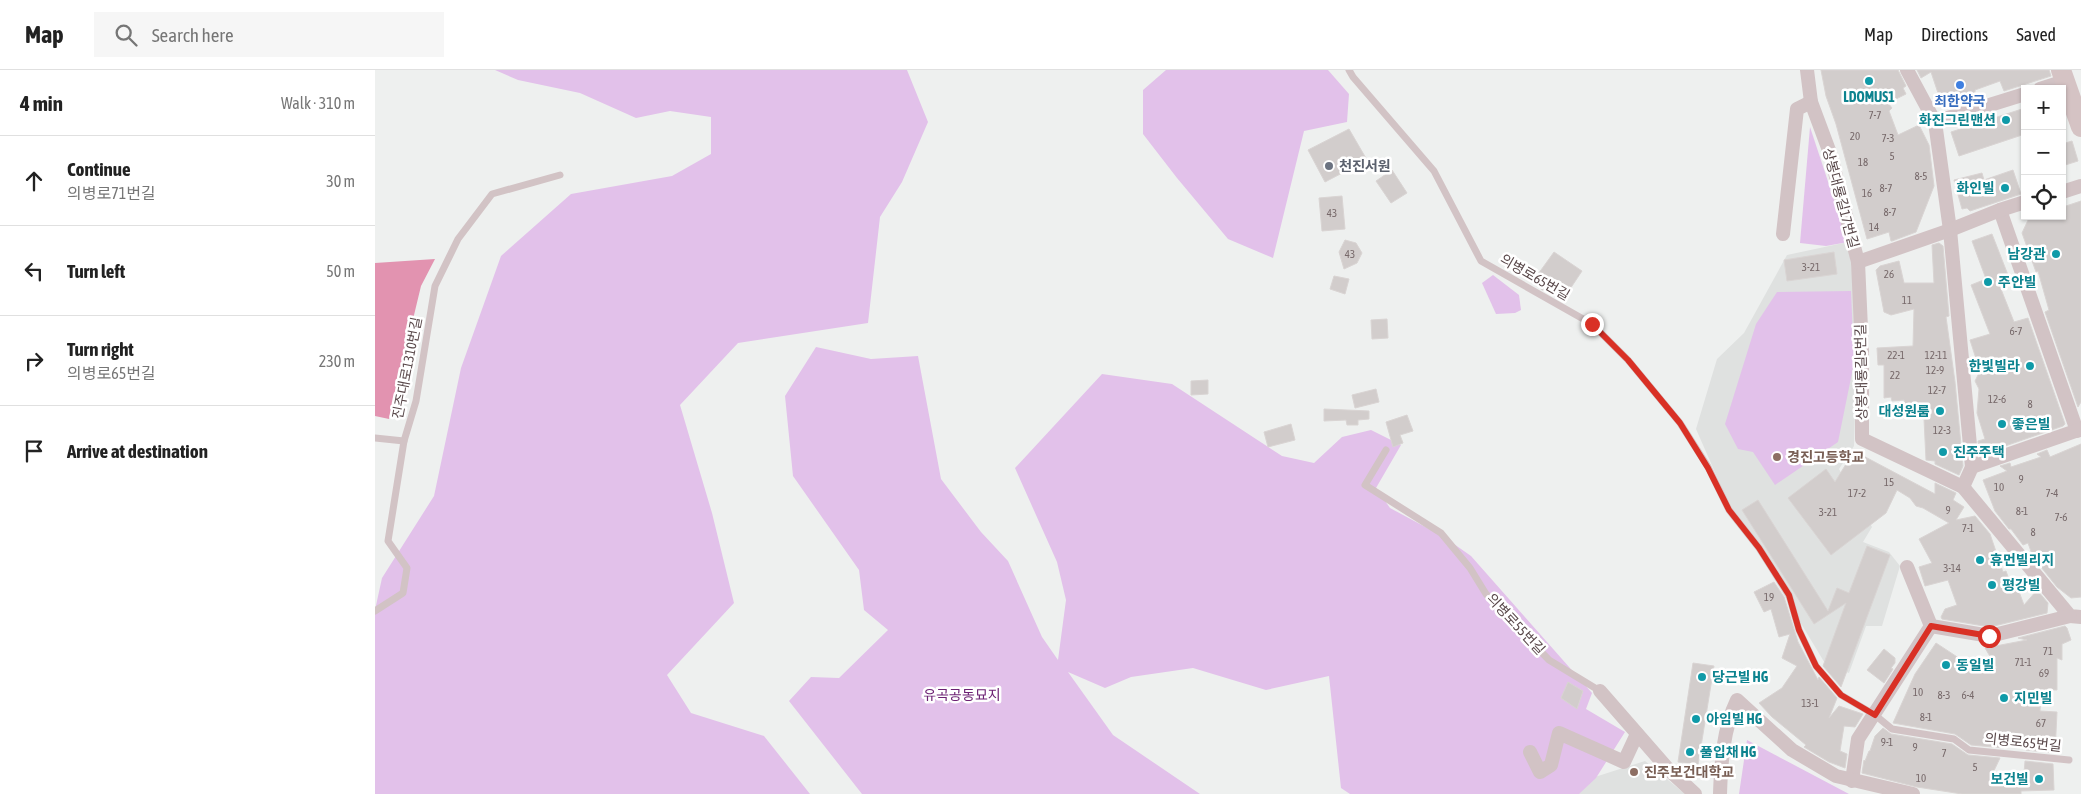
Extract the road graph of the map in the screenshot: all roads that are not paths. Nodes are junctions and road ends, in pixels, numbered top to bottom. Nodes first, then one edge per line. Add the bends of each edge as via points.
1 (1349, 70) edge
2 (1807, 70) edge
3 (1907, 70) edge
4 (2063, 75) edge
5 (2047, 85) edge
6 (2021, 95) edge
7 (1811, 102) junction
8 (1935, 122) junction
9 (2081, 127) edge
10 (561, 175) dead end
11 (2081, 186) edge
12 (2066, 191) edge
13 (2021, 203) edge
14 (2000, 210) junction
15 (1950, 230) junction
16 (1783, 234) dead end
17 (1858, 262) junction
18 (2079, 430) edge
19 (375, 438) edge
20 (404, 441) junction
21 (1386, 450) dead end
22 (1972, 467) junction
23 (1963, 488) junction
24 (1907, 567) dead end
25 (375, 611) edge
26 (2076, 617) edge
27 (1931, 626) junction
28 (1600, 691) joint
29 (1875, 715) junction
30 (1637, 734) junction
31 (1530, 752) dead end
32 (2069, 760) dead end
33 (1852, 781) junction
34 (1695, 794) edge
35 (1720, 794) edge
36 (1913, 794) edge

1 - 29 lane, 의병로65번길 via 1434,172 1481,261 1592,324 1628,360 1680,423 1729,510 1759,548 1789,595 1799,630 1816,666 1841,695
2 - 7 street, 상봉대룡길17번길
3 - 8 street
4 - 5 street
4 - 9 street
6 - 8 street
7 - 16 street via 1797,109
7 - 17 street, 상봉대룡길17번길 via 1830,153
8 - 15 street
10 - 20 lane, 진주대로1310번길 via 492,194 458,239 435,286 416,401
11 - 12 street
13 - 14 street, 상봉대룡길17번길
14 - 15 street, 상봉대룡길17번길
14 - 18 street
15 - 17 street, 상봉대룡길17번길
15 - 22 street
17 - 23 street, 상봉대룡길5번길 via 1862,439
18 - 22 street
19 - 20 lane
20 - 25 lane, 진주대로1310번길 via 388,541 407,568 403,593
21 - 28 lane, 의병로55번길 via 1365,485 1441,533 1471,568 1486,594 1549,660
22 - 23 street
23 - 26 street
24 - 27 street
26 - 27 street via 1989,636
27 - 29 street
28 - 30 street, 의병로55번길
29 - 32 lane, 의병로65번길 via 1892,729 1954,739 1969,750
29 - 33 street via 1858,739
30 - 31 street via 1624,762 1559,733 1551,765 1540,772
30 - 34 street, 의병로55번길
33 - 35 street via 1836,776 1792,750 1737,700 1721,761
33 - 36 street

